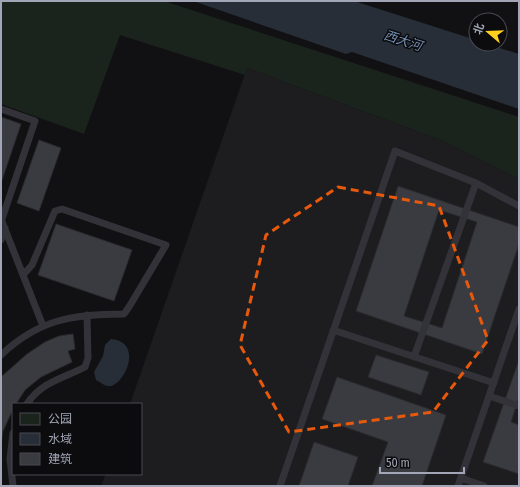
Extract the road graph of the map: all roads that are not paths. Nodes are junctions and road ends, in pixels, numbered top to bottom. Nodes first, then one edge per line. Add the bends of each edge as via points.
1 (1, 109) edge
2 (476, 183) junction
3 (519, 206) edge
4 (1, 219) edge
5 (5, 228) junction
6 (1, 240) edge
7 (23, 275) junction
8 (518, 313) edge
9 (86, 315) junction
10 (43, 326) junction
11 (333, 330) junction
12 (1, 354) edge
13 (414, 357) junction
14 (494, 383) junction
15 (489, 396) junction
16 (28, 403) edge
17 (519, 406) edge
18 (12, 442) edge
19 (461, 478) junction
20 (13, 486) edge
21 (280, 486) edge
22 (458, 486) edge
23 (484, 486) edge

1 - 4 lane via 35,121
2 - 3 lane
2 - 11 lane via 395,151
2 - 13 lane
4 - 5 lane
5 - 6 lane
5 - 7 lane
7 - 9 lane via 32,265 55,211 62,209 166,245 124,314
7 - 10 lane
8 - 14 lane
9 - 10 lane via 61,319
9 - 16 lane via 88,358 85,367 58,378 41,389
10 - 12 lane
11 - 13 lane
11 - 21 lane
13 - 14 lane
14 - 15 lane
15 - 17 lane
15 - 19 lane
18 - 20 lane via 10,459
19 - 22 lane
19 - 23 lane

